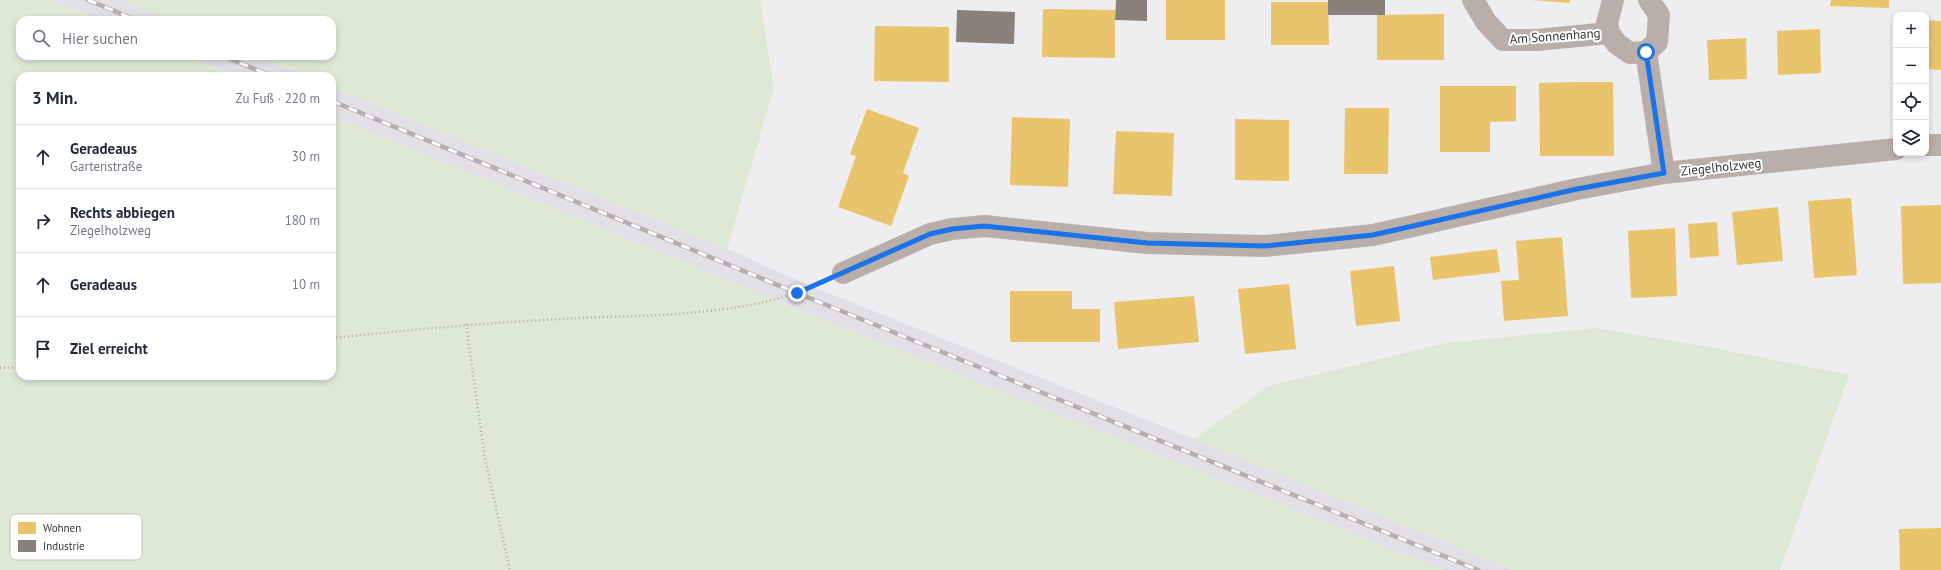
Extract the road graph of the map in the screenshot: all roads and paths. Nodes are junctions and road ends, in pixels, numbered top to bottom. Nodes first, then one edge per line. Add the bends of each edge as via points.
1 (1473, 0) edge
2 (1613, 0) edge
3 (1649, 0) edge
4 (1609, 33) junction
5 (1646, 52) junction
6 (1929, 145) edge
7 (1941, 145) edge
8 (1893, 148) edge
9 (1664, 173) junction
10 (843, 273) joint
11 (466, 324) junction
12 (336, 338) edge
13 (16, 367) edge
14 (0, 368) edge
15 (510, 570) edge

1 - 4 street, Am Sonnenhang via 1486,22 1503,40 1537,40
2 - 4 street via 1607,23
3 - 5 street via 1659,15 1657,42
4 - 5 street via 1617,44 1630,53
5 - 9 street
6 - 7 street
8 - 9 street, Ziegelholzweg
9 - 10 street, Ziegelholzweg via 1577,189 1373,235 1265,246 1147,243 984,226 952,229 930,234
10 - 11 path via 766,303 719,310
11 - 12 path
11 - 15 path via 485,459
13 - 14 path

